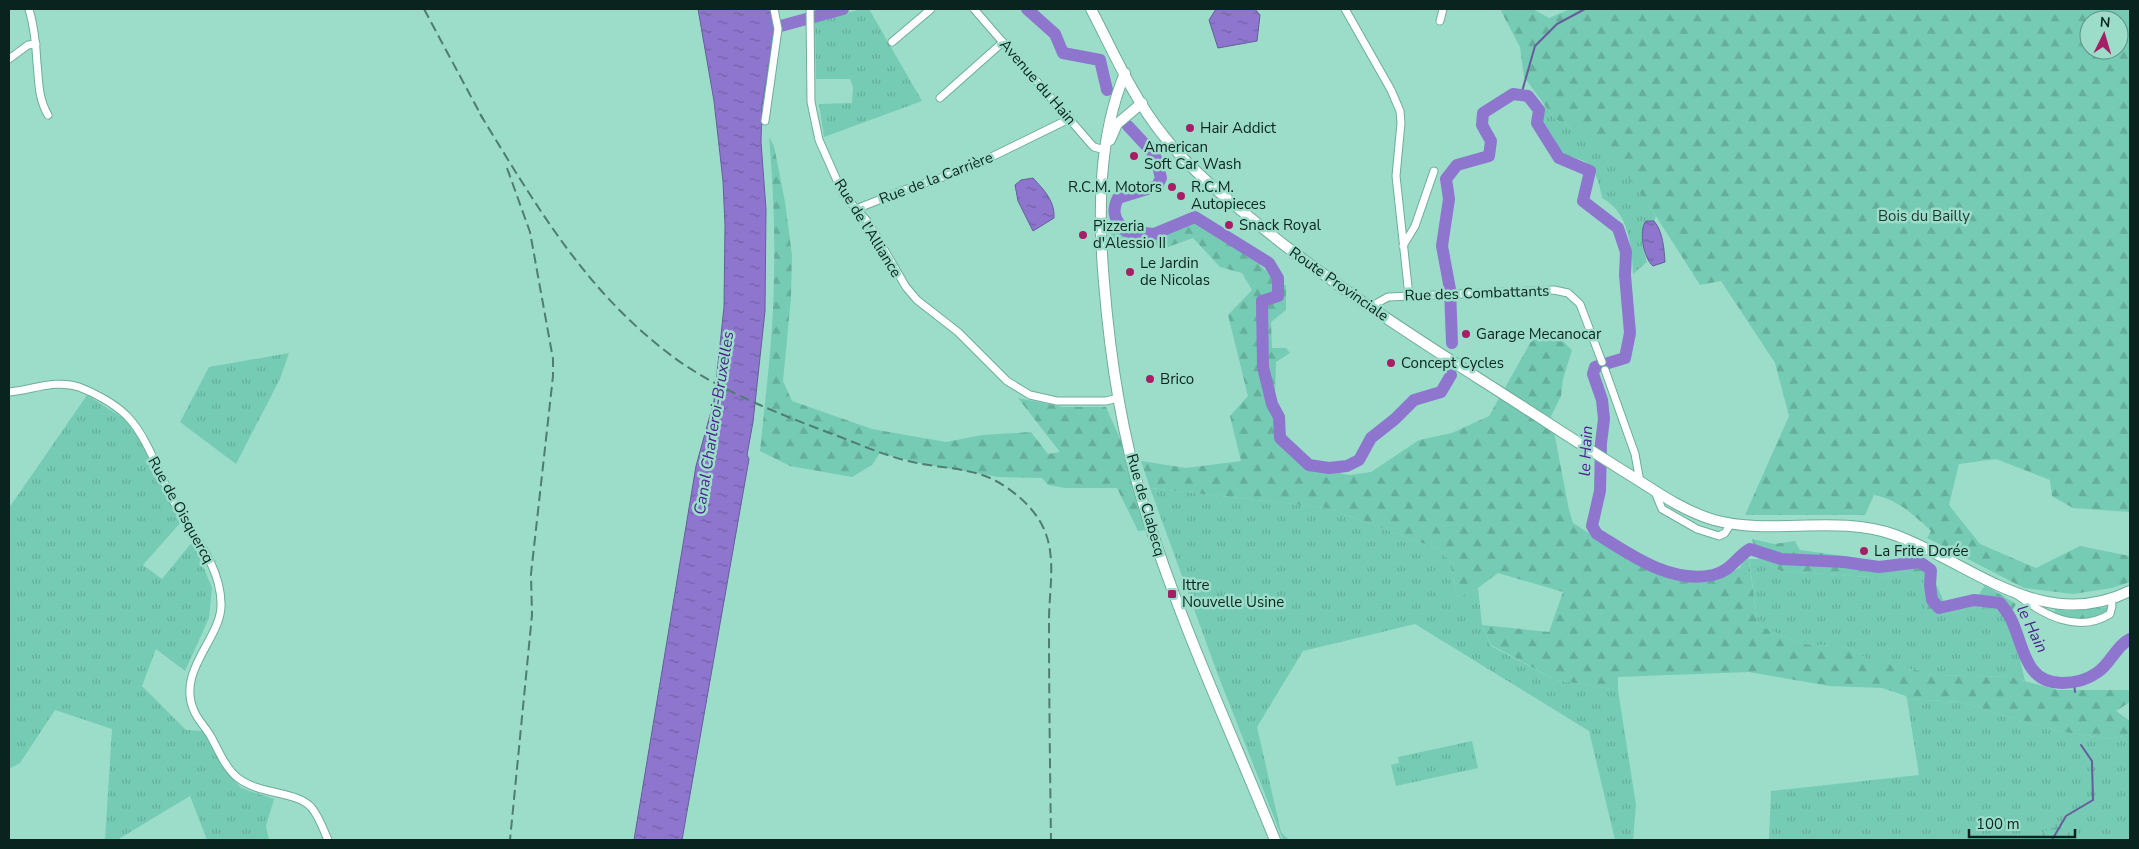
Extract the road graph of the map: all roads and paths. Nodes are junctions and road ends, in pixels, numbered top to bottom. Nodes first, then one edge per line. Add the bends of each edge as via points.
1 (29, 9) edge
2 (774, 9) edge
3 (931, 9) edge
4 (974, 9) edge
5 (1091, 9) edge
6 (1345, 9) edge
7 (1443, 9) edge
8 (810, 11) edge
9 (1440, 21) dead end
10 (892, 42) dead end
11 (1003, 42) junction
12 (36, 44) junction
13 (9, 59) edge
14 (1125, 73) junction
15 (940, 98) dead end
16 (1142, 103) junction
17 (48, 115) dead end
18 (1069, 119) junction
19 (766, 121) dead end
20 (1105, 150) junction
21 (1434, 171) dead end
22 (856, 210) junction
23 (1403, 246) junction
24 (1409, 296) junction
25 (1370, 307) junction
26 (1602, 362) dead end
27 (1605, 370) dead end
28 (9, 392) edge
29 (1118, 398) junction
30 (1640, 482) junction
31 (2130, 592) edge
32 (2015, 594) junction
33 (2111, 600) junction
34 (328, 840) edge
35 (1275, 840) edge

1 - 12 street
2 - 19 street via 778,26
3 - 10 street
4 - 11 street, Avenue du Hain
5 - 14 main road, Route Provinciale
6 - 23 street via 1400,111 1396,176
7 - 9 street
8 - 22 street, Rue de l'Alliance via 811,102 819,140 844,194
11 - 15 street
11 - 18 street, Avenue du Hain
12 - 13 street via 28,45
12 - 17 street via 38,90
14 - 16 main road, Route Provinciale
14 - 20 main road, Rue de Clabecq via 1110,119
16 - 20 main road, Rue de Clabecq via 1117,124
16 - 25 main road, Route Provinciale via 1163,135 1207,183 1309,266
18 - 20 street, Avenue du Hain via 1094,147
18 - 22 street, Rue de la Carrière via 967,169
20 - 29 main road, Rue de Clabecq via 1101,249 1108,337
21 - 23 street via 1416,226
22 - 29 street, Rue de l'Alliance via 868,222 906,287 1007,381 1030,395 1057,401
23 - 24 street
24 - 25 street, Rue des Combattants via 1388,297
24 - 26 street, Rue des Combattants via 1554,290 1568,293 1580,304
25 - 30 main road, Route Provinciale
27 - 30 street via 1635,454
28 - 34 street, Rue de Oisquercq via 48,385 74,385 122,412 136,427 173,500 206,552 219,587 222,604 219,618 193,670 191,702 194,713 238,778 263,791 301,799 315,812
29 - 35 main road, Rue de Clabecq via 1134,470 1159,554
30 - 32 main road, Route Provinciale via 1697,514 1731,524 1843,525 1878,530 1911,542
31 - 33 main road, Route Provinciale
32 - 33 main road, Route Provinciale via 2070,605
32 - 33 street via 2050,615 2074,622 2095,621 2110,614

